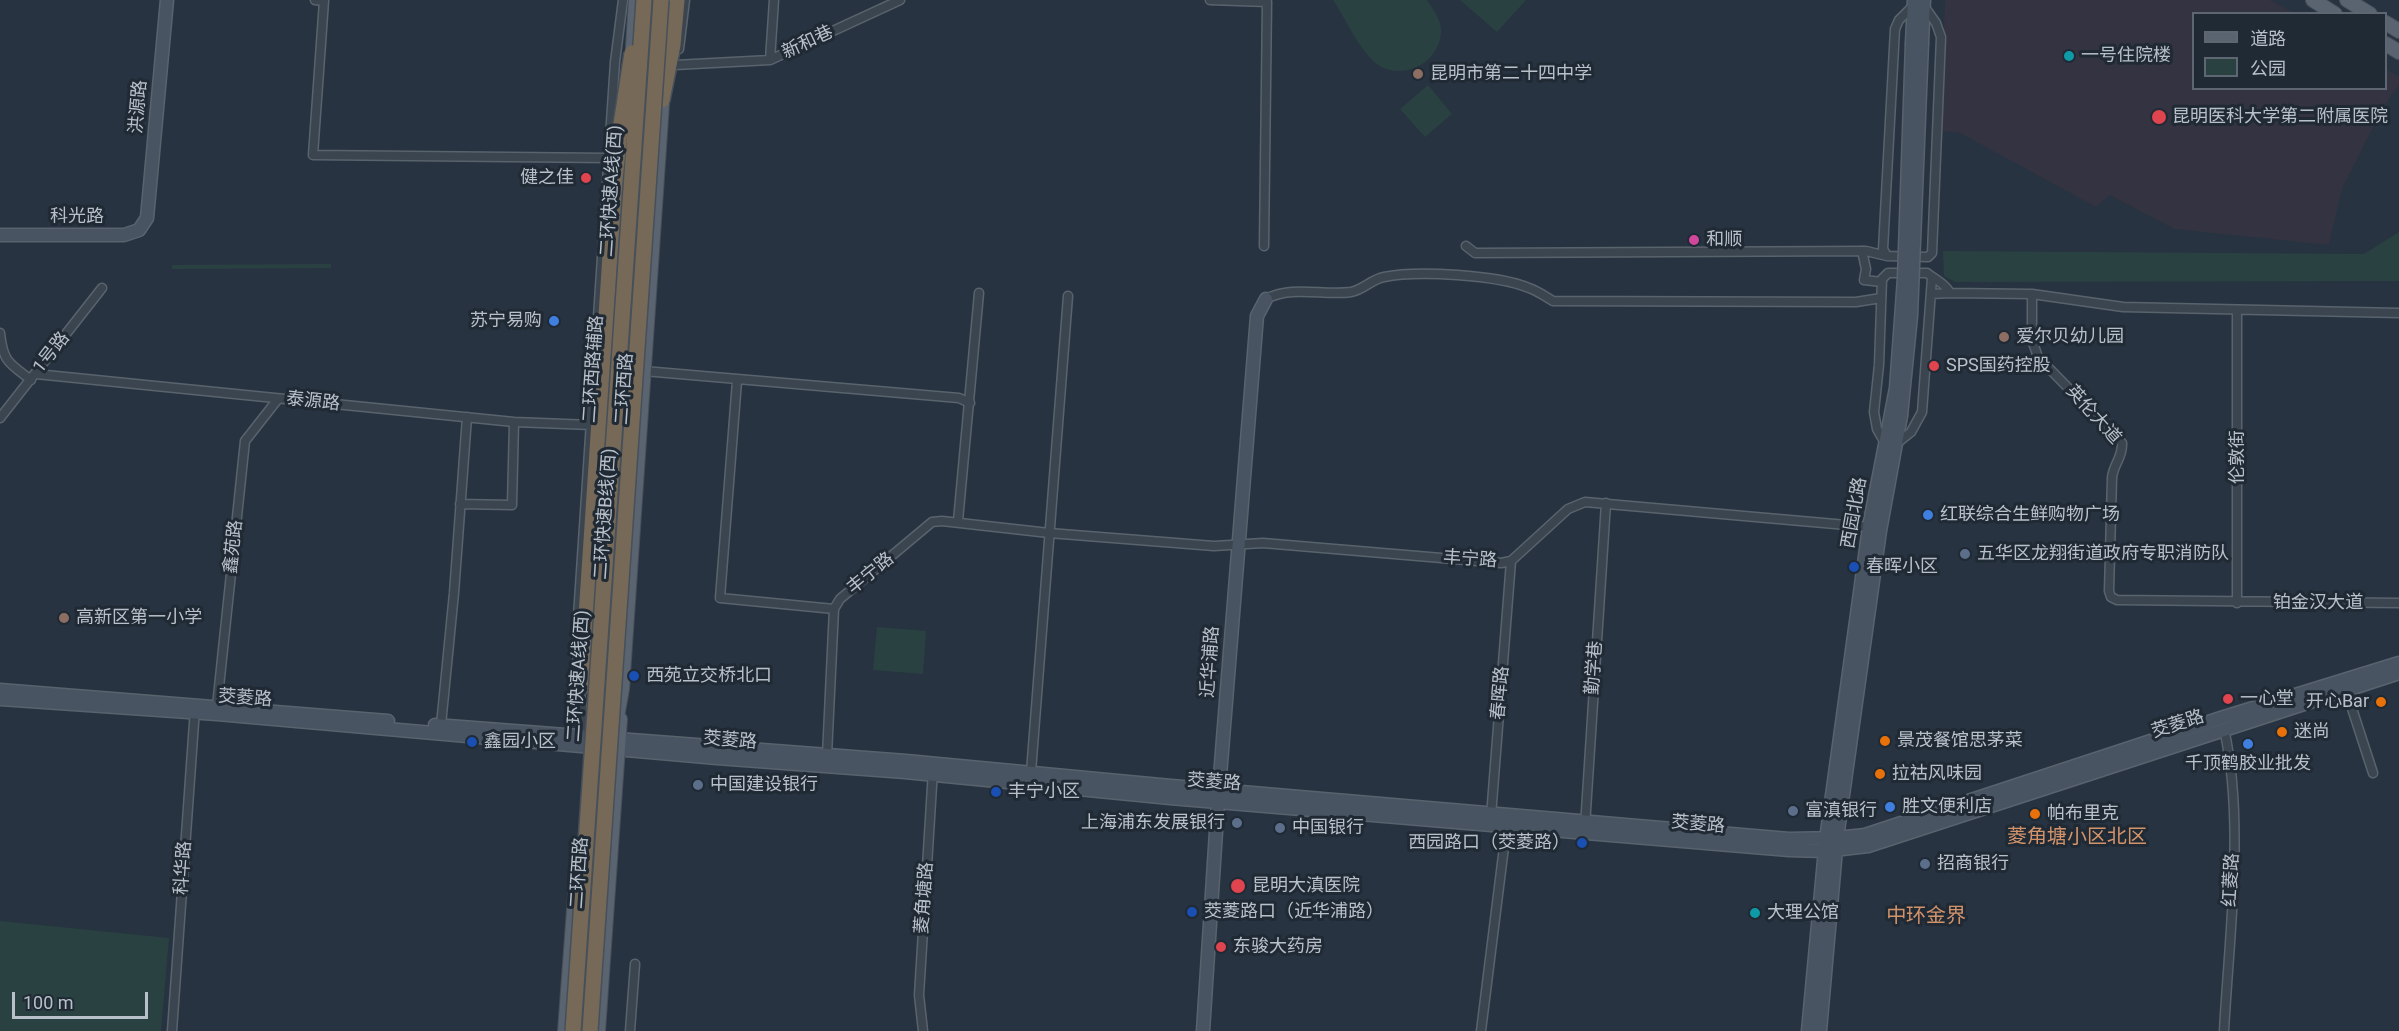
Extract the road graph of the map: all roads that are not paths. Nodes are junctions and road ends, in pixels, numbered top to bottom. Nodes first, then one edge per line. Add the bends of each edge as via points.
1 (167, 0) edge
2 (315, 0) edge
3 (623, 0) edge
4 (636, 0) edge
5 (643, 0) edge
6 (660, 0) edge
7 (669, 0) edge
8 (677, 0) edge
9 (685, 0) edge
10 (774, 0) edge
11 (900, 0) edge
12 (1210, 0) edge
13 (2313, 0) edge
14 (2347, 0) edge
15 (1919, 3) edge
16 (2332, 12) edge
17 (2367, 12) edge
18 (770, 60) junction
19 (675, 65) junction
20 (662, 100) junction
21 (609, 158) junction
22 (147, 218) joint
23 (0, 235) edge
24 (1264, 246) dead end
25 (1466, 246) dead end
26 (1862, 250) junction
27 (1887, 256) junction
28 (1932, 278) junction
29 (1882, 282) junction
30 (102, 288) dead end
31 (979, 293) dead end
32 (1950, 293) junction
33 (1930, 294) junction
34 (2032, 294) junction
35 (1068, 296) dead end
36 (1266, 298) joint
37 (1881, 298) junction
38 (2237, 311) junction
39 (2399, 313) edge
40 (0, 333) edge
41 (644, 372) junction
42 (33, 377) junction
43 (737, 381) junction
44 (278, 399) junction
45 (970, 403) junction
46 (466, 417) junction
47 (0, 418) edge
48 (514, 422) junction
49 (591, 425) junction
50 (1890, 444) junction
51 (1606, 503) junction
52 (460, 504) junction
53 (958, 521) junction
54 (1869, 527) junction
55 (1049, 533) junction
56 (1239, 544) junction
57 (1510, 561) junction
58 (2237, 603) junction
59 (2399, 603) edge
60 (834, 609) junction
61 (2399, 663) edge
62 (2399, 673) edge
63 (590, 686) junction
64 (0, 690) edge
65 (2346, 690) junction
66 (0, 699) edge
67 (218, 706) junction
68 (195, 710) junction
69 (441, 725) junction
70 (2224, 729) junction
71 (590, 742) junction
72 (615, 744) junction
73 (827, 755) junction
74 (934, 770) junction
75 (1031, 772) junction
76 (2373, 773) dead end
77 (600, 779) junction
78 (1219, 795) junction
79 (1491, 819) junction
80 (1508, 821) junction
81 (1585, 827) junction
82 (1831, 844) junction
83 (635, 964) dead end
84 (172, 1031) edge
85 (565, 1031) edge
86 (575, 1031) edge
87 (588, 1031) edge
88 (598, 1031) edge
89 (630, 1031) edge
90 (922, 1031) edge
91 (1203, 1031) edge
92 (1480, 1031) edge
93 (1808, 1031) edge
94 (1820, 1031) edge
95 (2224, 1031) edge

1 - 22 street, 洪源路
2 - 21 street via 324,1 313,155
3 - 21 street, 二环西路辅路
4 - 63 main road, 二环西路
5 - 63 highway, bridge via 618,145 588,582 585,641
5 - 86 highway, 二环快速A线(西), bridge
6 - 87 highway, 二环快速B线(西), bridge
7 - 20 main road, 二环西路
8 - 20 highway
9 - 19 street
10 - 18 street
11 - 18 street, 新和巷
12 - 24 street via 1268,2
13 - 16 main road
14 - 17 main road
15 - 27 street via 1894,29 1883,249
15 - 27 street via 1936,23 1941,37 1932,253 1928,257
15 - 50 street, 西园北路, bridge via 1896,415
18 - 19 street, 新和巷
19 - 20 street
20 - 41 main road, 二环西路
21 - 49 street, 二环西路辅路
22 - 23 street, 科光路 via 139,230 124,235
25 - 26 street via 1474,253
26 - 27 street
26 - 29 street via 1864,280
28 - 29 street via 1927,273 1888,273
28 - 32 street
28 - 33 street
29 - 37 street
30 - 42 street, 1号路
31 - 45 street
32 - 33 street
32 - 34 street
33 - 50 street via 1922,412 1911,432
34 - 38 street via 2123,307
34 - 58 street, 英伦大道 via 2032,340 2038,357 2122,443 2112,478 2111,597
35 - 55 street
36 - 37 street via 1287,292 1350,292 1385,277 1439,275 1491,278 1529,288 1553,301 1856,302
36 - 56 street, 近华浦路 via 1257,316
37 - 50 street via 1874,412 1877,429
38 - 39 street
38 - 58 street, 伦敦街
40 - 42 street via 7,360
41 - 43 street
41 - 72 main road, 二环西路
42 - 44 street, 泰源路
42 - 47 street, 1号路
43 - 45 street via 959,398
43 - 60 street via 720,598
44 - 46 street, 泰源路
44 - 67 street, 鑫苑路 via 245,441
45 - 53 street
46 - 48 street, 泰源路
46 - 52 street
48 - 49 street, 泰源路
48 - 52 street via 512,505
49 - 71 street, 二环西路辅路 via 576,640 579,688
50 - 54 street, 西园北路
50 - 82 street, 西园北路
51 - 54 street, 丰宁路
51 - 57 street, 丰宁路 via 1585,502 1568,509
51 - 81 street, 勤学巷
52 - 69 street
53 - 55 street, 丰宁路
53 - 60 street, 丰宁路 via 932,522 840,599
54 - 82 street, 西园北路
55 - 56 street, 丰宁路 via 1214,546
55 - 75 street
56 - 57 street, 丰宁路
56 - 78 street, 近华浦路
57 - 79 street, 春晖路
58 - 59 street, 铂金汉大道
60 - 73 street, 丰宁路
61 - 82 street, 茭菱路
62 - 65 street, 茭菱路
63 - 71 main road, 二环西路
64 - 68 street, 茭菱路
65 - 70 street, 茭菱路
65 - 76 street
66 - 68 street, 茭菱路
67 - 68 street, 茭菱路
67 - 69 street, 茭菱路
68 - 71 street, 茭菱路
68 - 84 street, 科华路
69 - 71 street, 茭菱路
70 - 82 street, 茭菱路 via 1868,846
70 - 95 street, 红菱路 via 2230,760 2234,848
71 - 72 street, 茭菱路
71 - 77 main road, 二环西路
71 - 85 main road
72 - 73 street, 茭菱路
72 - 74 street, 茭菱路
72 - 77 main road, 二环西路
72 - 88 main road
73 - 74 street, 茭菱路
74 - 75 street, 茭菱路
74 - 78 street, 茭菱路
74 - 90 street, 菱角塘路 via 919,995
75 - 78 street, 茭菱路
77 - 86 main road, 二环西路, bridge
77 - 87 main road, 二环西路, bridge
78 - 79 street, 茭菱路
78 - 91 street, 近华浦路
79 - 80 street, 茭菱路
80 - 81 street, 茭菱路
80 - 92 street
81 - 82 street, 茭菱路 via 1789,850
82 - 93 street, 西园北路
82 - 94 street, 西园北路
83 - 89 street

